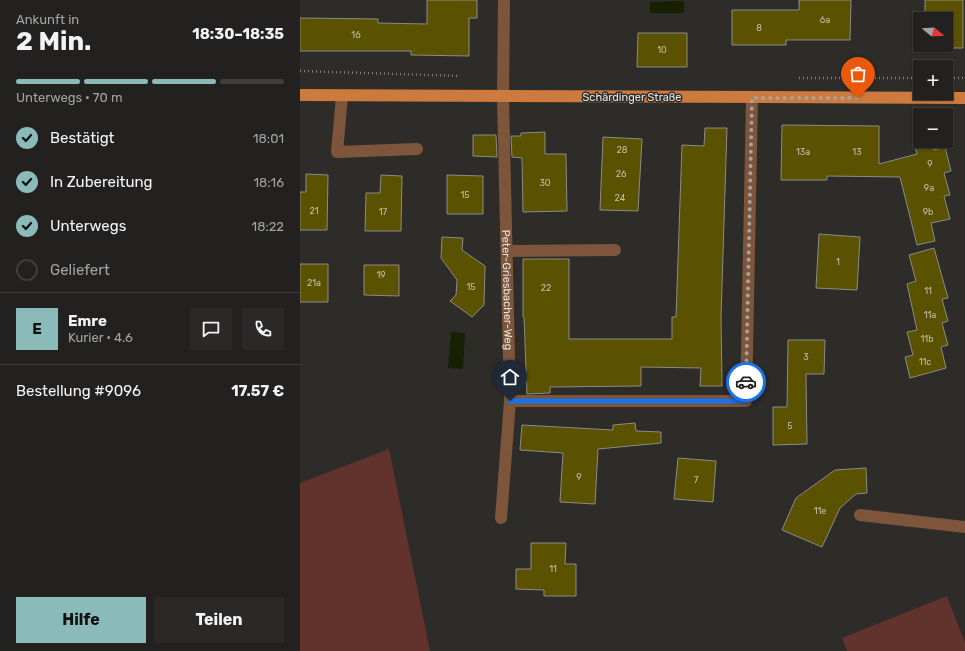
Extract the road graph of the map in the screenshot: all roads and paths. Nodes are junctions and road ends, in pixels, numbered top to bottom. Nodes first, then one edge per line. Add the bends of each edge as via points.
1 (504, 0) edge
2 (300, 71) edge
3 (464, 76) dead end
4 (794, 78) dead end
5 (913, 78) edge
6 (953, 78) edge
7 (965, 78) edge
8 (300, 95) edge
9 (342, 96) junction
10 (503, 96) junction
11 (752, 98) junction
12 (965, 98) edge
13 (417, 149) dead end
14 (615, 250) dead end
15 (508, 251) junction
16 (510, 401) junction
17 (860, 515) dead end
18 (501, 518) dead end
19 (965, 527) edge

1 - 10 street, Peter-Griesbacher-Weg
2 - 3 path
4 - 5 path
6 - 7 path
8 - 9 main road, Schärdinger Straße
9 - 10 main road, Schärdinger Straße
9 - 13 street via 337,152
10 - 11 main road, Schärdinger Straße
10 - 15 street, Peter-Griesbacher-Weg
11 - 12 main road, Schärdinger Straße
11 - 16 street via 746,401
14 - 15 street
15 - 16 street, Peter-Griesbacher-Weg
16 - 18 street, Peter-Griesbacher-Weg
17 - 19 street

